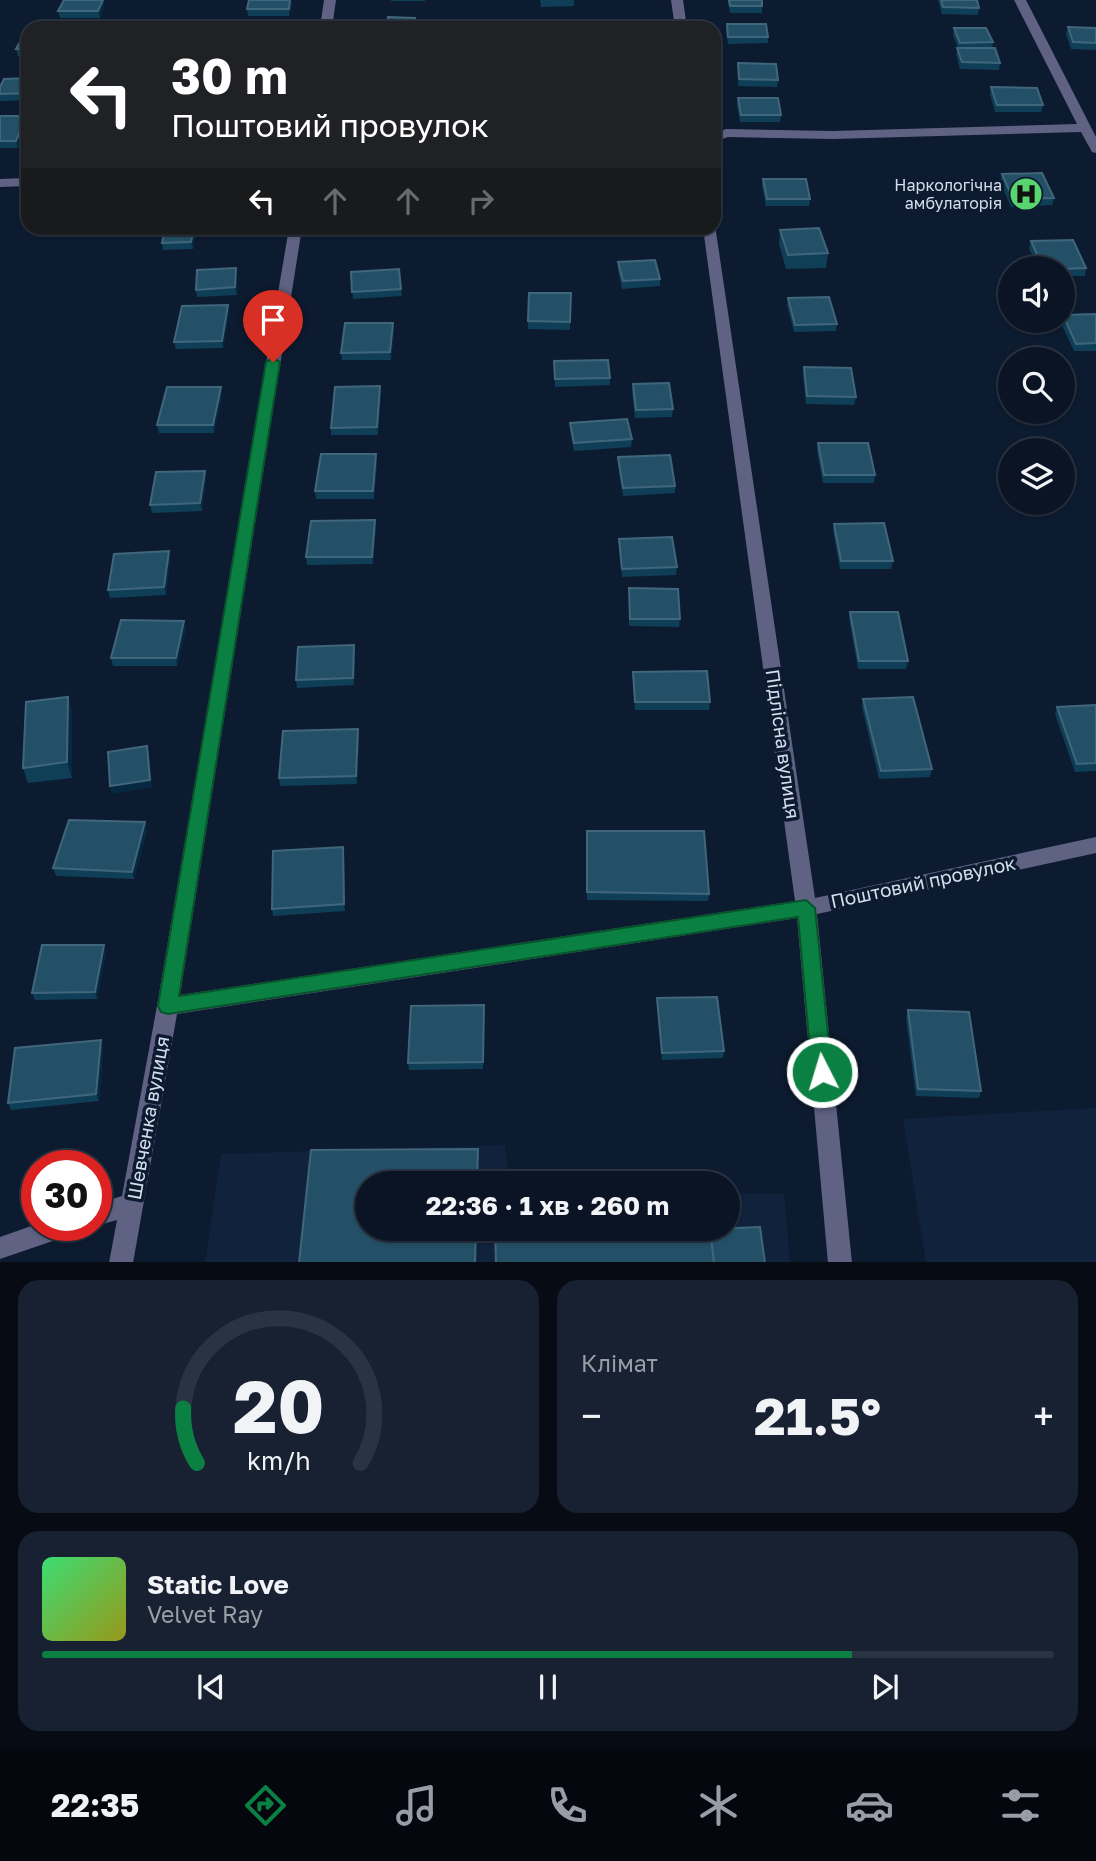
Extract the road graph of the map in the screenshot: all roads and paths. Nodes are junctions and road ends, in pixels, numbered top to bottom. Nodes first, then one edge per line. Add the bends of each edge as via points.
1 (330, 0) edge
2 (677, 0) edge
3 (1020, 0) edge
4 (327, 21) edge
5 (680, 21) edge
6 (1085, 128) junction
7 (721, 135) edge
8 (1096, 149) edge
9 (21, 182) edge
10 (0, 183) edge
11 (294, 235) edge
12 (711, 235) edge
13 (1096, 845) edge
14 (806, 908) junction
15 (168, 1006) junction
16 (132, 1204) junction
17 (112, 1211) edge
18 (21, 1241) edge
19 (0, 1248) edge
20 (121, 1262) edge
21 (840, 1262) edge

1 - 4 street
2 - 5 street
3 - 6 street
6 - 7 street
6 - 8 street
9 - 10 street
11 - 15 street, Шевченка вулиця
12 - 14 street, Підлісна вулиця
13 - 14 street, Поштовий провулок
14 - 15 street, Поштовий провулок
14 - 21 street, Підлісна вулиця
15 - 16 street, Шевченка вулиця
16 - 17 street
16 - 20 street, Шевченка вулиця
18 - 19 street

